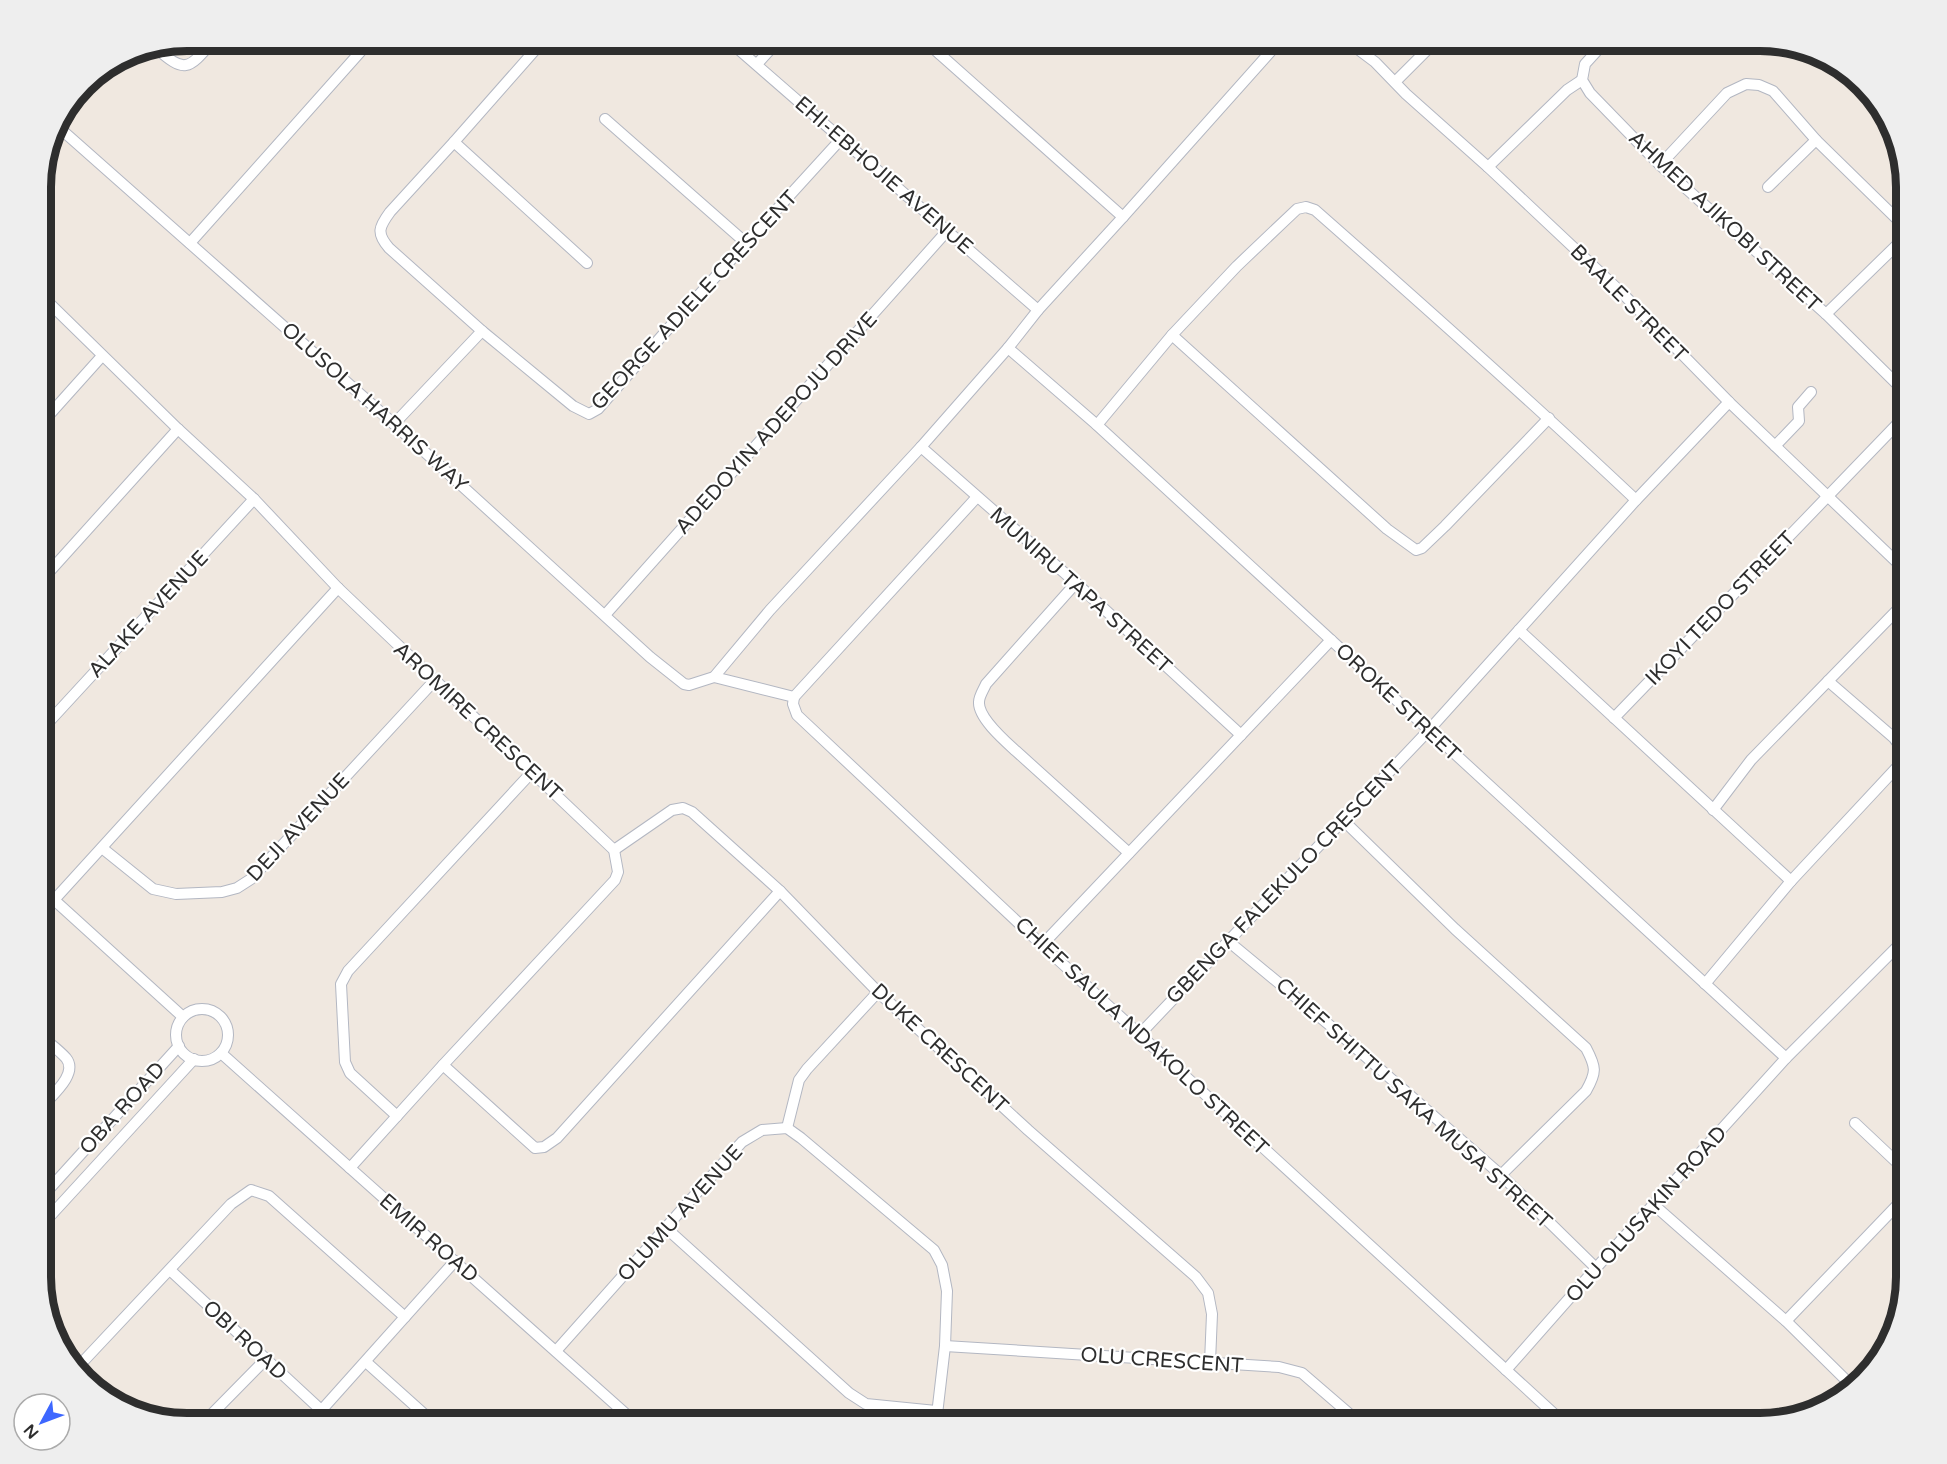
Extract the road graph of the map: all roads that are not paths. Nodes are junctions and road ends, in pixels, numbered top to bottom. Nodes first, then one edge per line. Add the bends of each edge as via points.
1 (204, 51) edge
2 (360, 51) edge
3 (533, 51) edge
4 (742, 51) edge
5 (768, 51) edge
6 (937, 51) edge
7 (943, 51) edge
8 (1270, 51) edge
9 (1361, 51) edge
10 (1425, 51) edge
11 (1597, 51) edge
12 (163, 54) edge
13 (940, 54) junction
14 (757, 64) junction
15 (1582, 80) junction
16 (1395, 82) junction
17 (605, 119) dead end
18 (63, 131) edge
19 (842, 139) junction
20 (1816, 140) junction
21 (454, 142) junction
22 (1660, 165) junction
23 (1488, 167) junction
24 (1768, 188) dead end
25 (1123, 217) junction
26 (1896, 218) edge
27 (947, 231) junction
28 (190, 243) junction
29 (746, 243) junction
30 (1896, 246) edge
31 (587, 263) dead end
32 (51, 305) edge
33 (1038, 310) junction
34 (1826, 314) junction
35 (482, 331) junction
36 (1172, 335) junction
37 (1008, 348) junction
38 (102, 356) junction
39 (1896, 383) edge
40 (1811, 392) dead end
41 (1729, 402) junction
42 (51, 413) edge
43 (1549, 418) junction
44 (394, 424) junction
45 (1097, 425) junction
46 (1896, 425) edge
47 (178, 429) junction
48 (1775, 446) junction
49 (921, 447) junction
50 (977, 497) junction
51 (1827, 497) junction
52 (254, 499) junction
53 (1636, 500) junction
54 (1896, 562) edge
55 (51, 570) edge
56 (1076, 583) junction
57 (338, 588) junction
58 (1896, 611) edge
59 (605, 615) junction
60 (1519, 630) junction
61 (1331, 640) junction
62 (714, 677) junction
63 (435, 680) junction
64 (1828, 681) junction
65 (794, 697) junction
66 (1614, 718) junction
67 (51, 720) edge
68 (1429, 730) junction
69 (1241, 735) junction
70 (1896, 741) edge
71 (1896, 769) edge
72 (532, 772) junction
73 (1713, 810) junction
74 (1343, 820) junction
75 (102, 848) junction
76 (614, 850) junction
77 (1129, 853) junction
78 (1791, 881) junction
79 (780, 891) junction
80 (51, 897) edge
81 (54, 900) junction
82 (1228, 941) junction
83 (1042, 945) junction
84 (1896, 948) edge
85 (1705, 984) junction
86 (878, 992) junction
87 (183, 1017) junction
88 (1140, 1034) junction
89 (51, 1045) edge
90 (179, 1046) junction
91 (221, 1053) junction
92 (1786, 1058) junction
93 (194, 1059) junction
94 (443, 1065) junction
95 (51, 1096) edge
96 (397, 1116) junction
97 (1855, 1123) dead end
98 (786, 1128) junction
99 (1896, 1162) edge
100 (350, 1168) junction
101 (1501, 1175) junction
102 (51, 1189) edge
103 (1654, 1205) junction
104 (1896, 1206) edge
105 (51, 1212) edge
106 (53, 1214) joint
107 (666, 1228) junction
108 (455, 1260) junction
109 (1596, 1268) junction
110 (170, 1270) junction
111 (405, 1317) junction
112 (1786, 1321) junction
113 (945, 1346) junction
114 (556, 1351) junction
115 (266, 1359) junction
116 (366, 1362) junction
117 (1210, 1362) junction
118 (82, 1363) edge
119 (1506, 1370) junction
120 (1847, 1381) edge
121 (321, 1410) junction
122 (936, 1411) joint
123 (214, 1413) edge
124 (319, 1413) edge
125 (422, 1413) edge
126 (624, 1413) edge
127 (1347, 1413) edge
128 (1552, 1413) edge

1 - 12 street via 186,66
2 - 28 street
3 - 21 street, GEORGE ADIELE CRESCENT
4 - 14 street, EHI-EBHOJIE AVENUE
5 - 14 street
6 - 13 street
7 - 13 street
8 - 25 street
9 - 16 street, BAALE STREET
10 - 16 street
11 - 15 street via 1586,64
13 - 25 street
14 - 19 street, EHI-EBHOJIE AVENUE
15 - 22 street, AHMED AJIKOBI STREET
15 - 23 street
16 - 23 street, BAALE STREET
17 - 29 street
18 - 28 street, OLUSOLA HARRIS WAY
19 - 27 street, EHI-EBHOJIE AVENUE
19 - 29 street, GEORGE ADIELE CRESCENT
20 - 22 street via 1773,91 1746,84 1727,93
20 - 24 street
20 - 26 street
21 - 31 street
21 - 35 street, GEORGE ADIELE CRESCENT via 390,212 381,225 381,236 389,248
22 - 34 street, AHMED AJIKOBI STREET
23 - 41 street, BAALE STREET via 1623,294
25 - 33 street
27 - 33 street, EHI-EBHOJIE AVENUE
27 - 59 street, ADEDOYIN ADEPOJU DRIVE
28 - 44 street, OLUSOLA HARRIS WAY
29 - 35 street, GEORGE ADIELE CRESCENT via 592,414 573,406
30 - 34 street
32 - 38 street, AROMIRE CRESCENT
33 - 37 street
34 - 39 street, AHMED AJIKOBI STREET
35 - 44 street
36 - 43 street via 1237,266 1297,209 1306,207 1315,210
36 - 43 street via 1387,529 1416,550 1445,526
36 - 45 street
37 - 45 street, OROKE STREET
37 - 49 street
38 - 42 street
38 - 47 street, AROMIRE CRESCENT
40 - 48 street via 1798,407 1799,421
41 - 48 street, BAALE STREET
41 - 53 street, GBENGA FALEKULO CRESCENT
43 - 53 street
44 - 59 street, OLUSOLA HARRIS WAY
45 - 61 street, OROKE STREET
46 - 51 street, IKOYI TEDO STREET
47 - 52 street, AROMIRE CRESCENT
47 - 55 street
48 - 51 street, BAALE STREET
49 - 50 street, MUNIRU TAPA STREET
49 - 62 street via 770,610
50 - 56 street, MUNIRU TAPA STREET
50 - 65 street
51 - 54 street, BAALE STREET
51 - 66 street, IKOYI TEDO STREET
52 - 57 street, AROMIRE CRESCENT
52 - 67 street, ALAKE AVENUE
53 - 60 street, GBENGA FALEKULO CRESCENT
56 - 69 street, MUNIRU TAPA STREET
56 - 77 street via 986,684 979,701 981,713 999,736
57 - 63 street, AROMIRE CRESCENT
57 - 75 street
58 - 64 street
59 - 62 street, OLUSOLA HARRIS WAY via 679,681 689,685
60 - 66 street
60 - 68 street, GBENGA FALEKULO CRESCENT
61 - 68 street, OROKE STREET
61 - 69 street
62 - 65 street
63 - 72 street, AROMIRE CRESCENT
63 - 75 street, DEJI AVENUE via 251,879 237,888 198,894 153,890
64 - 70 street
64 - 73 street via 1751,760
65 - 83 street, CHIEF SAULA NDAKOLO STREET via 797,715
66 - 73 street
68 - 74 street, GBENGA FALEKULO CRESCENT
68 - 85 street, OROKE STREET
69 - 77 street
71 - 78 street
72 - 76 street, AROMIRE CRESCENT
72 - 96 street via 348,971 341,984 345,1062 350,1073
73 - 78 street
74 - 82 street, GBENGA FALEKULO CRESCENT
74 - 101 street via 1586,1048 1594,1064 1586,1091
75 - 81 street
76 - 79 street, DUKE CRESCENT via 672,810 683,808
76 - 94 street via 618,872 615,880
77 - 83 street
78 - 85 street
79 - 86 street, DUKE CRESCENT
79 - 94 street via 544,1147 535,1148
80 - 81 street
81 - 87 street
82 - 88 street, GBENGA FALEKULO CRESCENT
82 - 101 street, CHIEF SHITTU SAKA MUSA STREET
83 - 88 street, CHIEF SAULA NDAKOLO STREET
84 - 92 street, OLU OLUSAKIN ROAD
85 - 92 street, OROKE STREET
86 - 98 street via 799,1080
86 - 117 street, DUKE CRESCENT via 1196,1277 1208,1293 1212,1314
87 - 90 street via 177,1031
87 - 91 street via 197,1009 220,1016 228,1030
88 - 119 street, CHIEF SAULA NDAKOLO STREET
89 - 95 street via 67,1059 70,1069
90 - 93 street
90 - 102 street, OBA ROAD
91 - 93 street via 209,1060
91 - 100 street, EMIR ROAD
92 - 103 street, OLU OLUSAKIN ROAD
93 - 106 street
94 - 96 street
96 - 100 street
97 - 99 street
98 - 107 street, OLUMU AVENUE via 762,1130 742,1142
98 - 113 street via 934,1250 942,1265 947,1291
100 - 108 street, EMIR ROAD
101 - 109 street, CHIEF SHITTU SAKA MUSA STREET
103 - 109 street, OLU OLUSAKIN ROAD
103 - 112 street
104 - 112 street
105 - 106 street
107 - 114 street, OLUMU AVENUE
107 - 122 street via 849,1393 866,1404
108 - 111 street
108 - 114 street, EMIR ROAD
109 - 119 street, OLU OLUSAKIN ROAD
110 - 111 street via 231,1204 251,1190 260,1191
110 - 115 street, OBI ROAD
110 - 118 street
111 - 116 street
112 - 120 street
113 - 117 street, OLU CRESCENT
113 - 122 street
114 - 126 street, EMIR ROAD
115 - 121 street, OBI ROAD
115 - 123 street
116 - 121 street
116 - 125 street
117 - 127 street, OLU CRESCENT via 1279,1367 1302,1373
119 - 128 street, CHIEF SAULA NDAKOLO STREET
121 - 124 street

